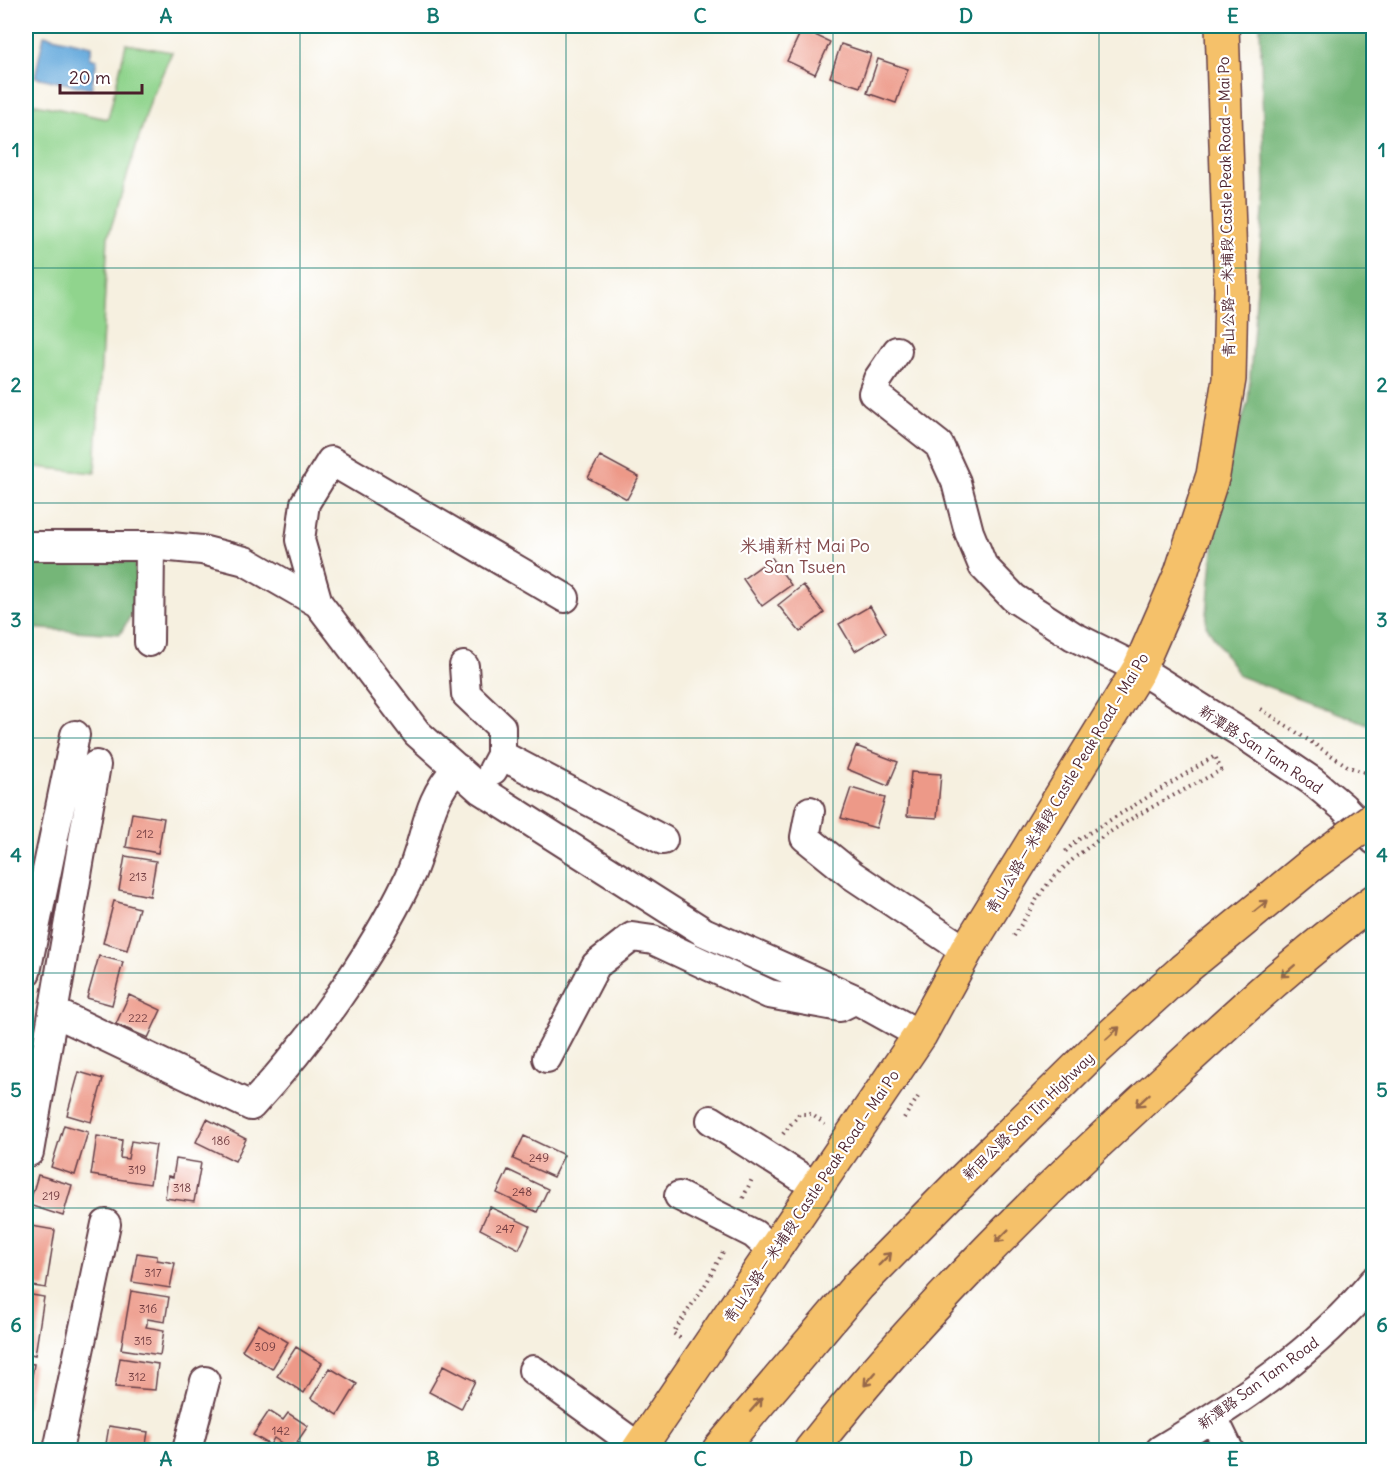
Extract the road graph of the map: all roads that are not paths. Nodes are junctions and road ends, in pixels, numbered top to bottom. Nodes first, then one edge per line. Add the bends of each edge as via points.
1 (1222, 26) edge
2 (897, 351) dead end
3 (26, 546) edge
4 (150, 546) junction
5 (565, 598) dead end
6 (318, 603) junction
7 (150, 642) dead end
8 (464, 666) dead end
9 (1139, 669) junction
10 (75, 735) dead end
11 (501, 754) junction
12 (96, 765) dead end
13 (457, 768) junction
14 (481, 790) junction
15 (810, 811) dead end
16 (1374, 818) edge
17 (663, 840) dead end
18 (1374, 840) edge
19 (37, 860) edge
20 (1361, 910) edge
21 (966, 951) junction
22 (26, 972) edge
23 (855, 999) junction
24 (54, 1012) junction
25 (920, 1035) junction
26 (36, 1051) edge
27 (547, 1058) dead end
28 (711, 1120) dead end
29 (29, 1152) dead end
30 (818, 1188) junction
31 (679, 1196) dead end
32 (105, 1224) dead end
33 (773, 1251) junction
34 (1374, 1281) edge
35 (533, 1370) dead end
36 (205, 1382) dead end
37 (1213, 1417) junction
38 (639, 1449) edge
39 (58, 1450) edge
40 (187, 1450) edge
41 (719, 1450) edge
42 (811, 1450) edge
43 (1160, 1450) edge
44 (1229, 1450) edge

1 - 9 main road, 青山公路－米埔段 Castle Peak Road – Mai Po via 1231,290 1228,388 1206,501 1181,573
2 - 9 street, 新潭路 San Tam Road via 873,393 939,445 956,482 983,566 1014,598 1073,636
3 - 4 street
4 - 6 street via 202,550 245,561
4 - 7 street
5 - 6 street via 331,461 305,503 300,540
6 - 13 street via 417,732
8 - 11 street via 466,694 501,728
9 - 18 street, 新潭路 San Tam Road via 1312,781
9 - 21 main road, 青山公路－米埔段 Castle Peak Road – Mai Po
10 - 19 street
11 - 14 street
11 - 17 street
12 - 24 street
13 - 14 street
13 - 24 street via 442,784 431,805 410,877 393,909 328,1012 251,1106
14 - 23 street via 704,932
15 - 21 street via 805,837 852,875
41 -> 16 main road, 新田公路 San Tin Highway, bridge via 858,1286 1094,1051 1183,970
19 - 22 street
20 -> 42 main road via 1211,1037 1092,1147 941,1297
21 - 25 main road, 青山公路－米埔段 Castle Peak Road – Mai Po
23 - 25 street
23 - 27 street via 840,1007 769,994 653,940 632,937 596,965
24 - 26 street
25 - 30 main road, 青山公路－米埔段 Castle Peak Road – Mai Po
26 - 29 street
28 - 30 street
30 - 33 main road, 青山公路－米埔段 Castle Peak Road – Mai Po
31 - 33 street via 754,1234
32 - 39 street
33 - 38 main road, 青山公路－米埔段 Castle Peak Road – Mai Po
34 - 37 street, 新潭路 San Tam Road via 1312,1344
35 - 38 street
36 - 40 street
37 - 43 street, 新潭路 San Tam Road
37 - 44 street

